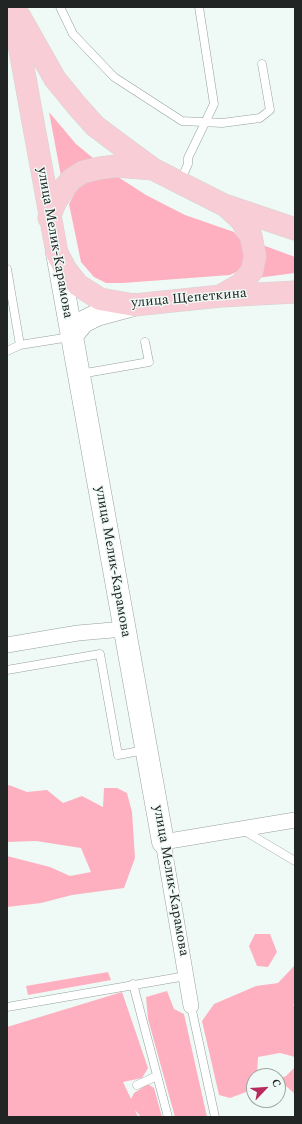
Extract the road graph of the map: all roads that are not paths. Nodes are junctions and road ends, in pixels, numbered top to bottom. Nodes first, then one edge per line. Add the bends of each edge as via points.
1 (12, 7) edge
2 (15, 7) edge
3 (60, 7) edge
4 (199, 7) edge
5 (262, 64) dead end
6 (208, 121) junction
7 (153, 169) junction
8 (180, 183) junction
9 (224, 205) junction
10 (50, 218) junction
11 (295, 229) edge
12 (57, 253) junction
13 (7, 269) edge
14 (295, 292) edge
15 (221, 296) junction
16 (134, 305) junction
17 (71, 337) junction
18 (146, 342) dead end
19 (20, 344) junction
20 (7, 351) edge
21 (78, 374) junction
22 (124, 629) junction
23 (7, 645) edge
24 (7, 670) edge
25 (146, 750) junction
26 (295, 820) edge
27 (242, 830) junction
28 (163, 842) junction
29 (295, 861) edge
30 (186, 976) junction
31 (133, 984) junction
32 (191, 1006) joint
33 (7, 1007) edge
34 (157, 1076) junction
35 (137, 1085) dead end
36 (214, 1113) edge
37 (168, 1117) edge
38 (220, 1117) edge

1 - 10 main road, улица Мелик-Карамова
2 - 7 main road via 55,79 78,108 95,126
3 - 6 lane via 72,34 114,77 182,121
4 - 6 lane via 214,104
5 - 6 lane via 270,110 260,118
6 - 8 lane via 188,158
7 - 8 main road
7 - 10 main road via 116,166 83,172 64,188 55,202
8 - 9 main road
9 - 11 main road
9 - 15 main road via 241,220 251,236 256,256 252,272 241,284
10 - 12 main road, улица Мелик-Карамова
12 - 16 main road, улица Щепеткина via 66,270 78,285 89,293 100,299
12 - 17 street, улица Мелик-Карамова
13 - 19 lane
14 - 15 main road, улица Щепеткина
15 - 16 main road, улица Щепеткина
16 - 17 street via 97,315 83,322
17 - 19 lane
17 - 21 street, улица Мелик-Карамова
18 - 21 lane via 149,362
19 - 20 lane
21 - 22 street, улица Мелик-Карамова
22 - 23 street via 78,633
22 - 25 street, улица Мелик-Карамова
24 - 25 lane via 100,654 118,755
25 - 28 street, улица Мелик-Карамова
26 - 27 street
27 - 28 street
27 - 29 lane
28 - 30 street, улица Мелик-Карамова
30 - 31 lane
30 - 32 street, улица Мелик-Карамова
31 - 33 lane
31 - 34 lane
32 - 36 lane, улица Мелик-Карамова
34 - 35 lane
34 - 37 lane
36 - 38 lane

